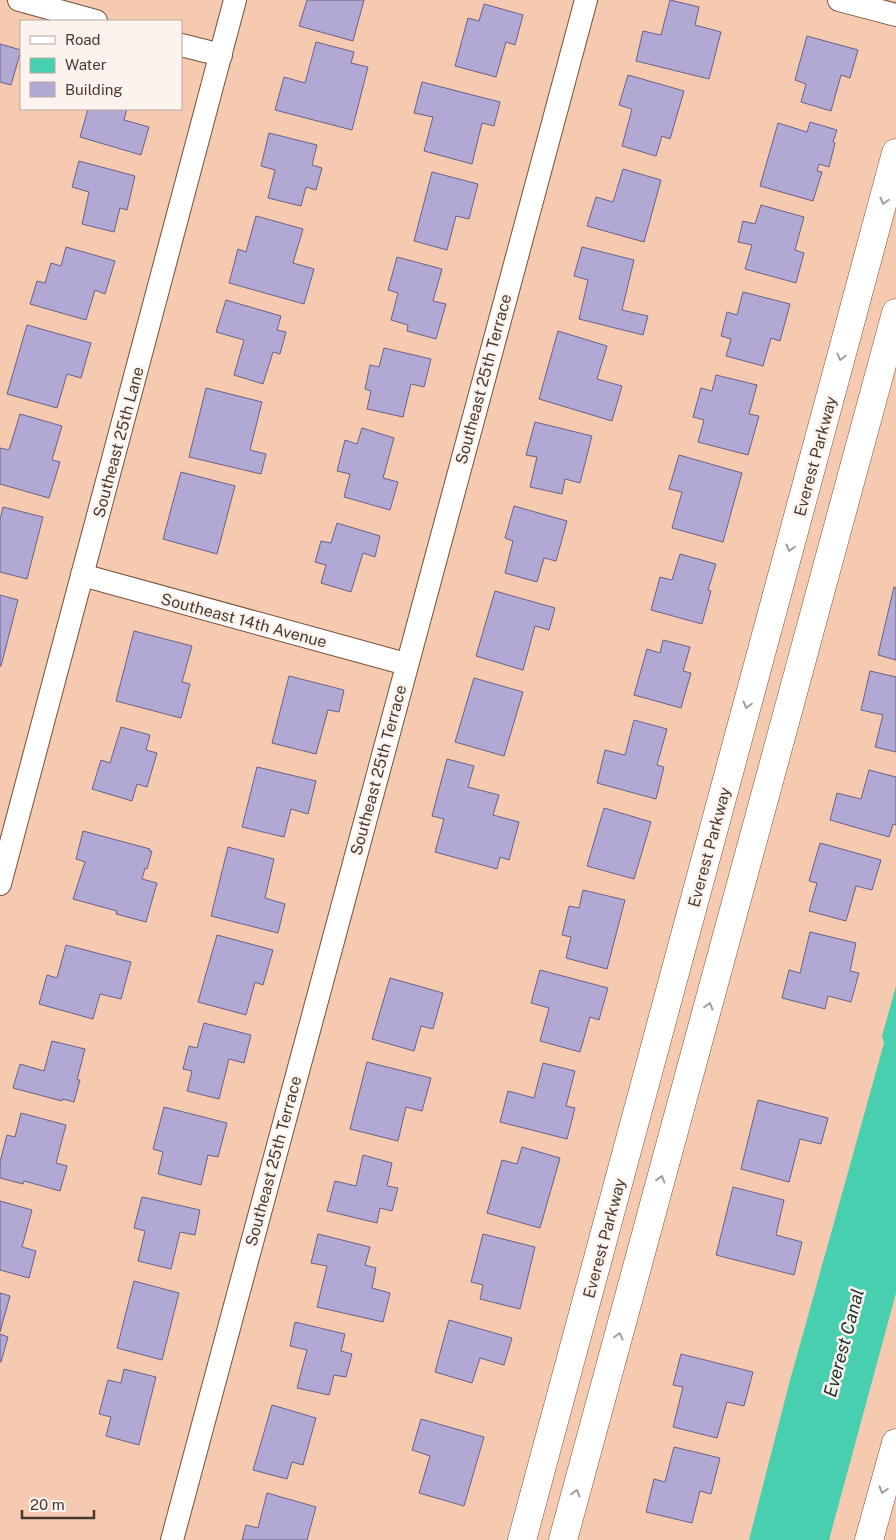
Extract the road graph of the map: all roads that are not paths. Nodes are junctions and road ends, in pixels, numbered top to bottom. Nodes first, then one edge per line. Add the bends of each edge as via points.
1 (19, 0) edge
2 (235, 0) edge
3 (586, 0) edge
4 (839, 0) edge
5 (896, 15) edge
6 (92, 20) edge
7 (182, 45) edge
8 (221, 55) junction
9 (896, 153) edge
10 (896, 313) edge
11 (82, 576) junction
12 (406, 664) junction
13 (0, 884) edge
14 (662, 1021) junction
15 (701, 1032) junction
16 (896, 1443) edge
17 (172, 1540) edge
18 (522, 1540) edge
19 (563, 1540) edge
20 (869, 1540) edge

1 - 6 street
2 - 8 street, Southeast 25th Lane
3 - 12 street, Southeast 25th Terrace
4 - 5 street
7 - 8 street
8 - 11 street, Southeast 25th Lane
9 -> 14 main road, Everest Parkway
15 -> 10 main road
11 - 12 street, Southeast 14th Avenue
11 - 13 street, Southeast 25th Lane
12 - 17 street, Southeast 25th Terrace
14 - 15 main road
14 - 18 main road, Everest Parkway
19 -> 15 main road
16 -> 20 main road

